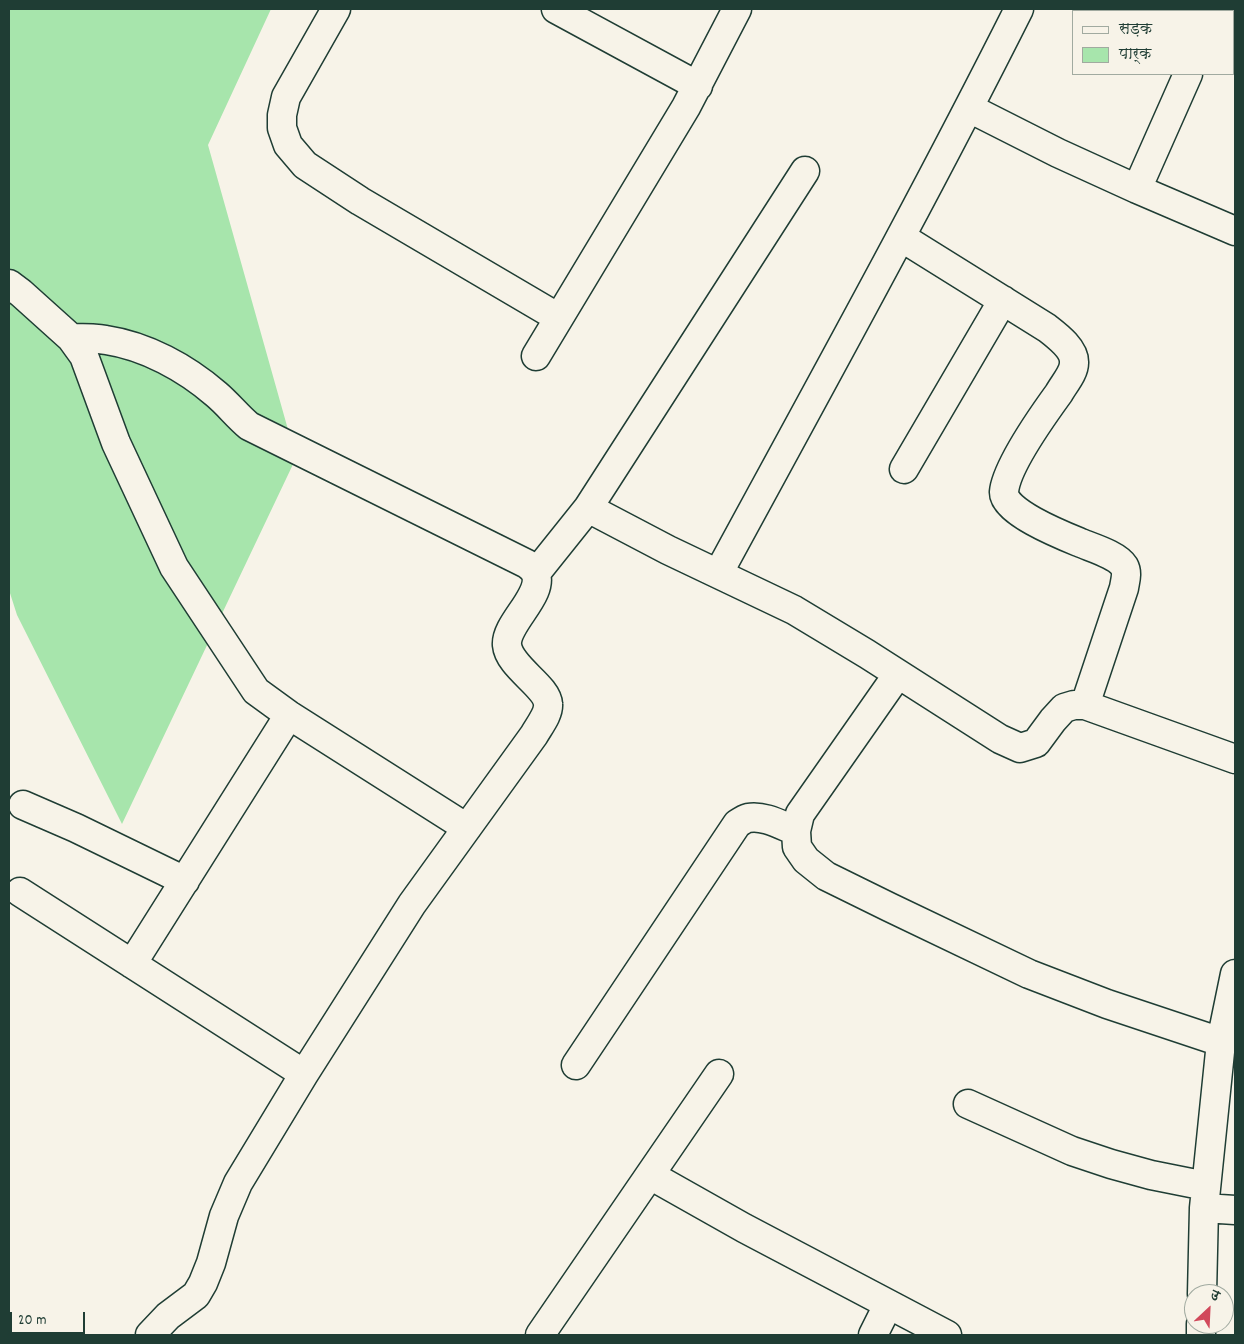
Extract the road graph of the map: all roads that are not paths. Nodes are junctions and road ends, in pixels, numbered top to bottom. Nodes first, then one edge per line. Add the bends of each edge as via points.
1 (336, 9) edge
2 (556, 9) edge
3 (737, 9) edge
4 (1019, 9) edge
5 (1188, 75) edge
6 (698, 86) junction
7 (969, 108) junction
8 (805, 171) dead end
9 (1137, 190) junction
10 (1235, 231) edge
11 (901, 236) junction
12 (9, 284) edge
13 (1003, 300) junction
14 (559, 318) junction
15 (72, 338) junction
16 (536, 356) dead end
17 (904, 469) dead end
18 (588, 508) junction
19 (536, 573) junction
20 (718, 574) junction
21 (898, 674) junction
22 (1086, 705) junction
23 (289, 715) junction
24 (1235, 759) edge
25 (23, 805) dead end
26 (467, 828) junction
27 (796, 831) junction
28 (185, 881) junction
29 (20, 892) dead end
30 (132, 964) junction
31 (1235, 974) edge
32 (1221, 1042) junction
33 (576, 1064) dead end
34 (304, 1074) junction
35 (719, 1074) dead end
36 (968, 1104) dead end
37 (650, 1175) junction
38 (1205, 1197) junction
39 (1235, 1210) edge
40 (1202, 1284) edge
41 (888, 1305) junction
42 (150, 1335) edge
43 (540, 1335) edge
44 (873, 1335) edge
45 (947, 1335) edge

1 - 14 street via 286,97 282,128 288,145 305,165 360,201
2 - 6 street
3 - 6 street
4 - 7 street
5 - 9 street
6 - 14 street
7 - 9 street
7 - 11 street
8 - 18 street
9 - 10 street
11 - 13 street
11 - 20 street
12 - 15 street
13 - 17 street
13 - 22 street via 1047,328 1071,351 1075,362 1070,376 1014,463 1004,494 1008,504 1028,519 1113,557 1124,566 1127,575
14 - 16 street
15 - 19 street via 123,343 166,360 215,393 249,426 514,556
15 - 23 street via 84,356 116,443 174,567 256,691
18 - 19 street
18 - 20 street
19 - 26 street via 536,586 530,601 509,632 506,644 509,654 545,696 547,712
20 - 21 street via 794,610
21 - 22 street via 1000,739 1020,748 1036,743 1064,708
21 - 27 street via 800,814
22 - 24 street
23 - 26 street
23 - 28 street
25 - 28 street
26 - 34 street via 412,904
27 - 32 street via 797,847 806,860 826,876 889,908 1029,974
27 - 33 street via 756,818 746,818 737,824
28 - 30 street
29 - 30 street
30 - 34 street
31 - 32 street
32 - 38 street
34 - 42 street via 238,1183 224,1216 211,1263 196,1295 168,1316
35 - 37 street
36 - 38 street via 1072,1151 1151,1175
37 - 41 street
37 - 43 street
38 - 39 street
38 - 40 street
41 - 44 street
41 - 45 street

